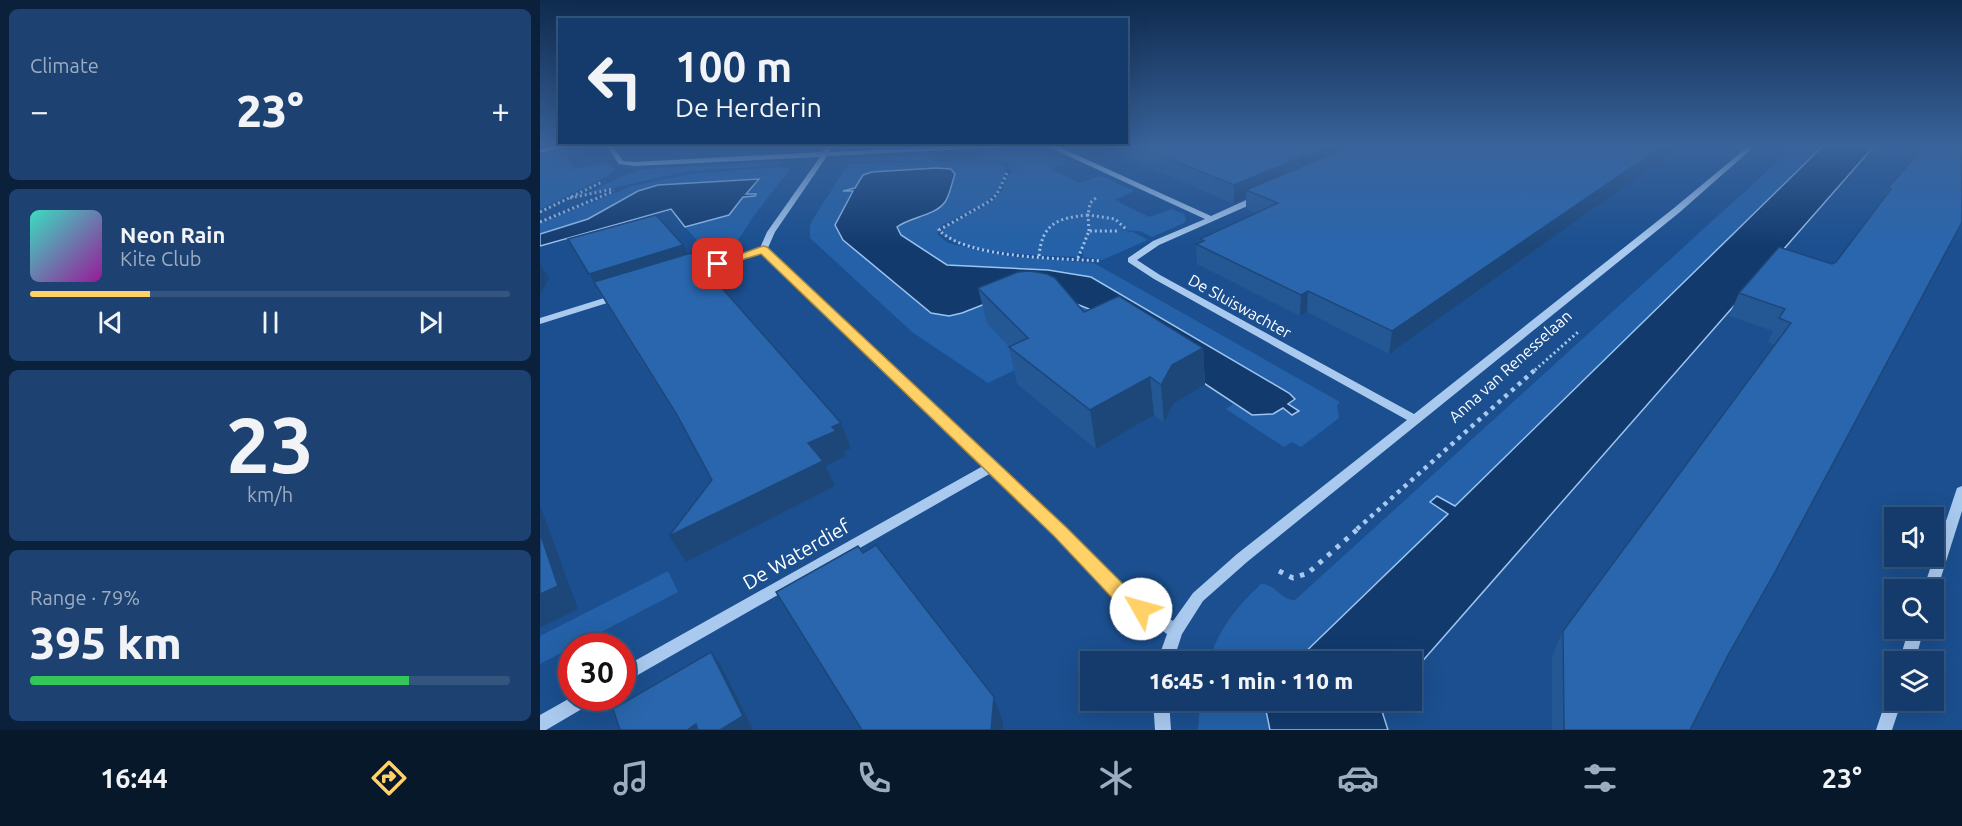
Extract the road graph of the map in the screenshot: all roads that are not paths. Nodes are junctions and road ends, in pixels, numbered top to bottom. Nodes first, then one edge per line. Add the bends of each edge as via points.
1 (807, 179) edge
2 (1124, 179) edge
3 (1713, 179) edge
4 (1261, 196) edge
5 (1210, 218) junction
6 (763, 250) junction
7 (685, 275) edge
8 (629, 293) edge
9 (540, 321) edge
10 (1415, 419) junction
11 (991, 467) junction
12 (1962, 490) edge
13 (1934, 579) edge
14 (1175, 631) junction
15 (1169, 651) edge
16 (636, 669) edge
17 (563, 711) edge
18 (1162, 711) edge
19 (1890, 711) edge
20 (540, 724) edge
21 (1163, 730) edge
22 (1884, 730) edge

1 - 6 street
2 - 5 street
3 - 10 street, Anna van Renesselaan
4 - 5 street
5 - 10 street, De Sluiswachter via 1156,243 1131,260
6 - 7 street
6 - 11 street
8 - 9 street
10 - 14 street, Anna van Renesselaan via 1198,597
11 - 14 street via 1124,597
11 - 16 street, De Waterdief
12 - 13 street
14 - 15 street, Anna van Renesselaan
17 - 20 street
18 - 21 street
19 - 22 street

